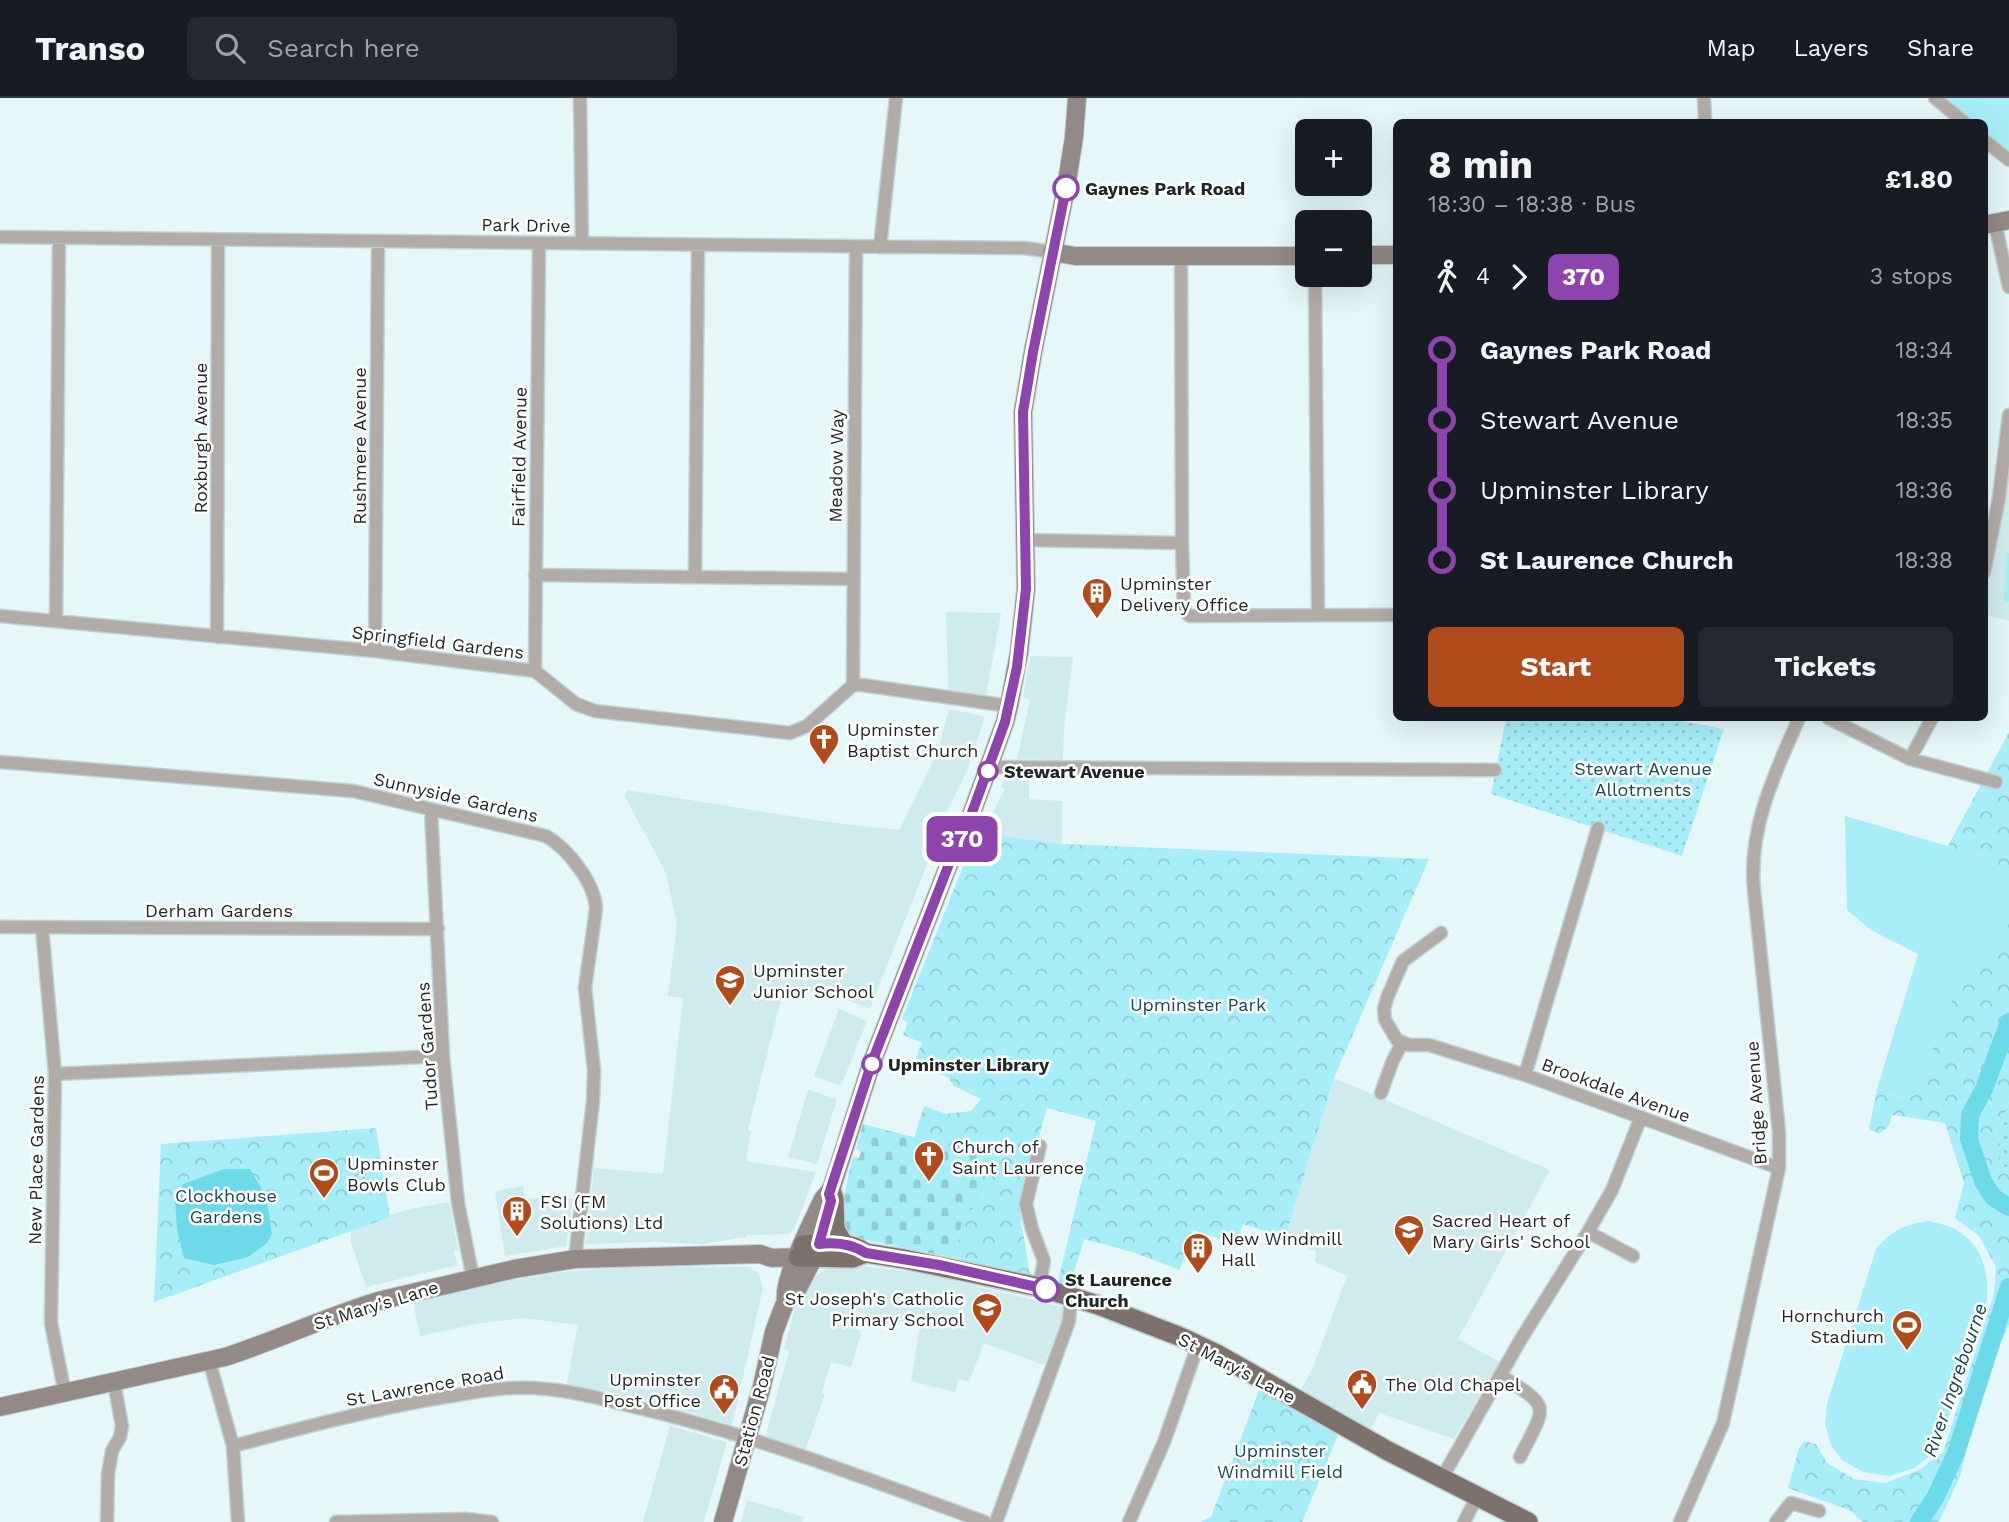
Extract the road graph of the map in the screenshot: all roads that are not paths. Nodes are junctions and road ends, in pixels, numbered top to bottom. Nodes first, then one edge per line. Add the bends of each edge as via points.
1 (580, 98) edge
2 (897, 98) edge
3 (1077, 98) edge
4 (1704, 98) edge
5 (1935, 98) edge
6 (1705, 119) edge
7 (1960, 119) edge
8 (1988, 143) edge
9 (2009, 160) edge
10 (1996, 223) edge
11 (0, 237) edge
12 (59, 238) junction
13 (218, 240) junction
14 (378, 242) junction
15 (539, 244) junction
16 (582, 244) junction
17 (698, 245) junction
18 (856, 247) junction
19 (880, 247) junction
20 (1052, 252) junction
21 (1372, 255) edge
22 (1393, 255) edge
23 (1181, 256) junction
24 (1295, 256) edge
25 (1315, 287) edge
26 (2009, 287) edge
27 (2009, 415) edge
28 (1025, 540) junction
29 (1182, 543) junction
30 (1988, 553) edge
31 (535, 575) junction
32 (695, 577) junction
33 (852, 579) junction
34 (1318, 615) junction
35 (1393, 615) edge
36 (0, 616) edge
37 (56, 621) junction
38 (217, 637) junction
39 (375, 651) junction
40 (535, 671) junction
41 (852, 685) junction
42 (1009, 706) junction
43 (1798, 721) edge
44 (1834, 721) edge
45 (1930, 721) edge
46 (1910, 759) junction
47 (0, 762) edge
48 (989, 767) junction
49 (1494, 771) dead end
50 (1996, 782) dead end
51 (431, 810) junction
52 (1598, 828) dead end
53 (0, 926) edge
54 (41, 927) junction
55 (438, 929) junction
56 (1441, 933) dead end
57 (1402, 1043) junction
58 (443, 1056) junction
59 (55, 1074) junction
60 (1525, 1075) junction
61 (1381, 1093) dead end
62 (1641, 1117) junction
63 (1040, 1146) dead end
64 (1779, 1168) junction
65 (830, 1192) junction
66 (1588, 1232) junction
67 (844, 1245) junction
68 (808, 1251) junction
69 (866, 1253) junction
70 (757, 1254) junction
71 (1633, 1256) dead end
72 (575, 1259) junction
73 (473, 1278) junction
74 (1039, 1287) junction
75 (1071, 1297) junction
76 (785, 1304) junction
77 (1198, 1345) junction
78 (209, 1360) junction
79 (1500, 1375) junction
80 (114, 1382) junction
81 (65, 1394) junction
82 (0, 1407) edge
83 (747, 1439) junction
84 (233, 1446) junction
85 (1520, 1457) dead end
86 (1442, 1478) junction
87 (1477, 1497) junction
88 (1819, 1511) dead end
89 (107, 1522) edge
90 (238, 1522) edge
91 (336, 1522) edge
92 (492, 1522) edge
93 (723, 1522) edge
94 (985, 1522) edge
95 (996, 1522) edge
96 (1129, 1522) edge
97 (1464, 1522) edge
98 (1528, 1522) edge
99 (1680, 1522) edge
100 (1776, 1522) edge

1 - 16 street
2 - 19 street
3 - 20 main road, Station Road
4 - 6 street
5 - 7 street
8 - 9 street
10 - 26 street
11 - 12 street, Park Drive
12 - 13 street, Park Drive
12 - 37 street
13 - 14 street, Park Drive
13 - 38 street, Roxburgh Avenue
14 - 15 street, Park Drive
14 - 39 street, Rushmere Avenue
15 - 16 street, Park Drive
15 - 31 street, Fairfield Avenue
16 - 17 street, Park Drive
17 - 18 street, Park Drive
17 - 32 street
18 - 19 street, Park Drive
18 - 33 street, Meadow Way
19 - 20 street, Park Drive
20 - 23 main road
20 - 28 main road, Station Road via 1023,412
21 - 22 main road
23 - 24 main road
23 - 29 street
25 - 34 street
27 - 30 street
28 - 29 street
28 - 42 main road, Station Road via 1025,601
29 - 34 street via 1183,606 1190,616
31 - 32 street
31 - 40 street, Fairfield Avenue
32 - 33 street
33 - 41 street, Meadow Way
34 - 35 street
36 - 37 street, Springfield Gardens
37 - 38 street, Springfield Gardens
38 - 39 street, Springfield Gardens
39 - 40 street, Springfield Gardens
40 - 41 street, Springfield Gardens via 576,704 595,711 790,733 807,726
41 - 42 street
42 - 48 main road, Station Road
43 - 64 street, Bridge Avenue via 1759,816 1753,857
44 - 46 street
45 - 46 street
46 - 50 street
47 - 51 street, Sunnyside Gardens via 353,791
48 - 49 street
48 - 65 main road, Station Road via 872,1062
51 - 55 street, Tudor Gardens
51 - 72 street, Sunnyside Gardens via 546,836 578,866 596,900 586,988 593,1101
52 - 60 street, Brookdale Avenue
53 - 54 street, Derham Gardens
54 - 55 street, Derham Gardens
54 - 59 street, New Place Gardens
55 - 58 street, Tudor Gardens
56 - 57 street via 1403,961 1387,998 1385,1020
57 - 60 street via 1429,1045
57 - 61 street
58 - 59 street
58 - 73 street, Tudor Gardens via 458,1203
59 - 81 street, New Place Gardens via 51,1322
60 - 62 street, Brookdale Avenue
62 - 64 street, Brookdale Avenue
62 - 66 street via 1612,1190
63 - 74 street via 1026,1204 1044,1261
64 - 99 street, Bridge Avenue via 1723,1423
65 - 67 main road via 835,1229
65 - 68 main road, Station Road via 831,1201
66 - 71 street
66 - 79 street
67 - 68 main road, St Mary's Lane via 830,1243
67 - 69 main road, St Mary's Lane
68 - 69 main road, St Mary's Lane via 853,1258
68 - 70 main road, St Mary's Lane via 772,1247
68 - 76 main road, Station Road via 794,1296
69 - 74 main road, St Mary's Lane
70 - 72 main road, St Mary's Lane
70 - 76 main road via 781,1275
72 - 73 main road, St Mary's Lane
73 - 78 main road, St Mary's Lane via 356,1307 255,1348
74 - 75 main road, St Mary's Lane
75 - 77 main road, St Mary's Lane
75 - 95 street via 1069,1321
76 - 83 main road, Station Road
77 - 86 main road, St Mary's Lane
77 - 96 street via 1164,1442
78 - 80 main road, St Mary's Lane
78 - 84 street
79 - 85 street via 1539,1403 1541,1415
79 - 86 street
80 - 81 main road, St Mary's Lane
80 - 89 street via 122,1426 108,1474
81 - 82 main road, St Mary's Lane
83 - 84 street, St Lawrence Road via 573,1392 497,1388 333,1419
83 - 93 main road, Station Road
83 - 94 street, St Lawrence Road
84 - 90 street
86 - 87 main road, St Mary's Lane
87 - 97 street
87 - 98 main road, St Mary's Lane
88 - 100 street via 1791,1503
91 - 92 street

